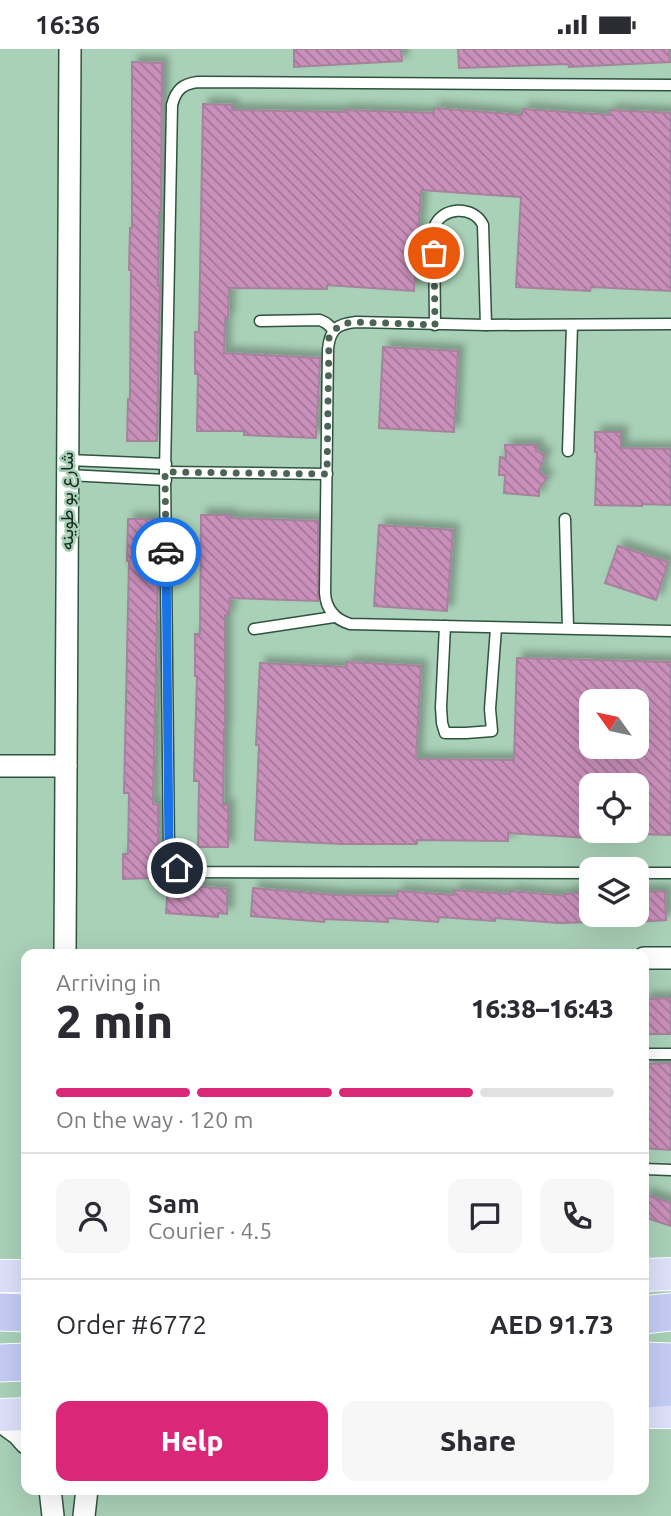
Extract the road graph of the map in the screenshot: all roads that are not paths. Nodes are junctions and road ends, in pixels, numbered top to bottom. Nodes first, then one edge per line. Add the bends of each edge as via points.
1 (70, 49) edge
2 (671, 85) edge
3 (260, 321) dead end
4 (671, 324) edge
5 (435, 325) junction
6 (486, 325) junction
7 (572, 325) junction
8 (334, 330) junction
9 (568, 451) dead end
10 (68, 467) junction
11 (165, 472) junction
12 (327, 474) junction
13 (565, 519) dead end
14 (334, 617) junction
15 (445, 626) junction
16 (496, 628) junction
17 (568, 628) junction
18 (254, 629) dead end
19 (671, 631) edge
20 (66, 766) junction
21 (0, 767) edge
22 (579, 873) edge
23 (649, 873) edge
24 (671, 873) edge
25 (65, 949) edge
26 (649, 958) edge
27 (671, 958) edge
28 (649, 1054) edge
29 (671, 1054) edge
30 (649, 1169) edge
31 (671, 1170) edge
32 (671, 1274) edge
33 (649, 1275) edge
34 (0, 1313) edge
35 (21, 1313) edge
36 (671, 1314) edge
37 (649, 1316) edge
38 (649, 1361) edge
39 (671, 1361) edge
40 (0, 1363) edge
41 (21, 1363) edge
42 (671, 1387) edge
43 (649, 1389) edge
44 (649, 1412) edge
45 (671, 1412) edge
46 (21, 1414) edge
47 (0, 1415) edge
48 (0, 1421) edge
49 (21, 1437) edge
50 (50, 1495) edge
51 (86, 1495) edge
52 (52, 1516) edge
53 (84, 1516) edge

1 - 10 street, شارع بو طوينه
2 - 11 lane via 198,82 181,87 172,105
3 - 8 lane via 320,320
4 - 7 lane
5 - 6 lane
5 - 6 lane via 434,229 445,214 466,211 483,225
5 - 8 lane via 356,322
6 - 7 lane
7 - 9 lane
8 - 12 lane via 328,349
10 - 11 lane
10 - 20 street, شارع بو طوينه
11 - 12 lane
11 - 22 lane via 169,852 177,868 189,872
12 - 14 lane via 325,593
13 - 17 lane
14 - 15 lane via 350,624
14 - 18 lane
15 - 16 lane
15 - 16 lane via 441,707 445,733 492,731
16 - 17 lane
17 - 19 lane
20 - 21 street
20 - 25 street, شارع بو طوينه
23 - 24 lane
26 - 27 street
28 - 29 lane
30 - 31 lane
32 - 33 main road
34 - 35 highway
36 - 37 highway
38 - 39 highway
40 - 41 highway
42 - 43 highway
44 - 45 main road
46 - 47 main road
48 - 49 street
50 - 52 street
51 - 53 street

